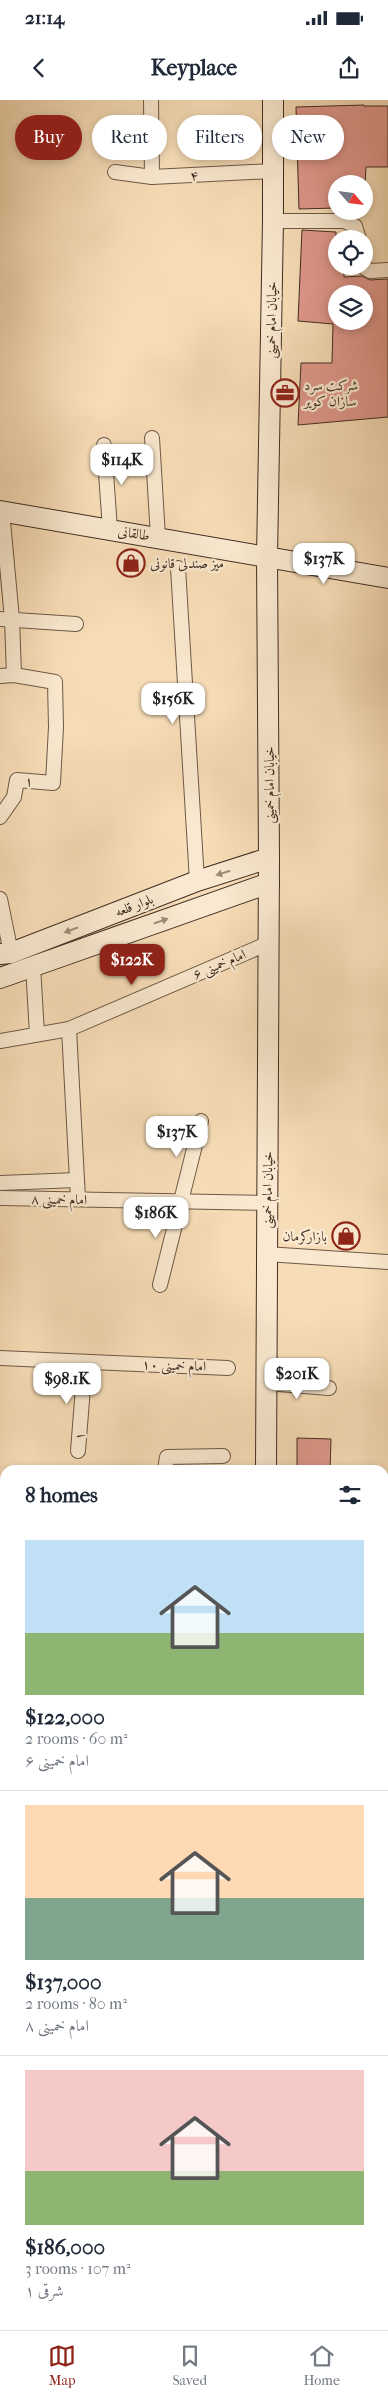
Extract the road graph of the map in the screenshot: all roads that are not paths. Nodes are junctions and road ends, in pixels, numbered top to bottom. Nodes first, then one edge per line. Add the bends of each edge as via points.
1 (151, 100) edge
2 (273, 100) edge
3 (272, 171) junction
4 (115, 172) dead end
5 (152, 178) junction
6 (273, 221) junction
7 (356, 230) edge
8 (373, 270) edge
9 (388, 270) edge
10 (152, 438) dead end
11 (104, 445) dead end
12 (1, 511) edge
13 (110, 529) junction
14 (158, 537) junction
15 (267, 557) junction
16 (178, 568) dead end
17 (388, 578) edge
18 (6, 619) edge
19 (76, 624) dead end
20 (14, 675) junction
21 (0, 676) edge
22 (0, 817) edge
23 (269, 858) junction
24 (197, 881) junction
25 (269, 883) junction
26 (0, 899) edge
27 (269, 943) junction
28 (5, 954) edge
29 (33, 966) junction
30 (0, 978) edge
31 (69, 1029) junction
32 (37, 1034) junction
33 (0, 1041) edge
34 (201, 1121) dead end
35 (77, 1180) junction
36 (0, 1182) edge
37 (0, 1198) edge
38 (78, 1199) junction
39 (181, 1202) junction
40 (267, 1203) junction
41 (266, 1254) junction
42 (388, 1262) edge
43 (160, 1284) dead end
44 (0, 1358) edge
45 (85, 1362) junction
46 (228, 1368) dead end
47 (267, 1383) junction
48 (329, 1388) dead end
49 (78, 1452) dead end
50 (223, 1456) dead end
51 (166, 1465) edge
52 (266, 1465) edge

1 - 5 street
2 - 3 main road, خیابان امام خمینی
3 - 5 street, ۴
3 - 6 main road, خیابان امام خمینی
4 - 5 street, ۴
6 - 7 street via 344,222 355,226
6 - 15 main road, خیابان امام خمینی
8 - 9 street
10 - 14 street
11 - 13 street
12 - 13 main road, طالقانی
12 - 18 street
13 - 14 main road, طالقانی
14 - 15 main road, طالقانی
15 - 17 main road, طالقانی
15 - 23 main road, خیابان امام خمینی
16 - 24 street
18 - 19 street
18 - 20 street
20 - 21 street
20 - 22 street, ۱ via 55,682 53,783 17,780 14,797
23 -> 24 main road, بلوار قلعه
23 - 25 main road, خیابان امام خمینی
24 -> 28 main road, بلوار قلعه
25 - 27 main road, خیابان امام خمینی
29 -> 25 main road, بلوار قلعه
26 - 28 street
27 - 31 street, امام خمینی ۶
27 - 40 main road, خیابان امام خمینی
29 - 30 main road, بلوار قلعه
29 - 32 street
31 - 32 street, امام خمینی ۶
31 - 35 street
32 - 33 street, امام خمینی ۶
34 - 39 street
35 - 36 street
35 - 38 street
37 - 38 street, امام خمینی ۸
38 - 39 street, امام خمینی ۸
39 - 40 street, امام خمینی ۸
39 - 43 street
40 - 41 main road, خیابان امام خمینی
41 - 42 street
41 - 47 main road, خیابان امام خمینی
44 - 45 street, امام خمینی ۱۰
45 - 46 street, امام خمینی ۱۰
45 - 49 street, ۱
47 - 48 street
47 - 52 main road, خیابان امام خمینی
50 - 51 street via 167,1457

